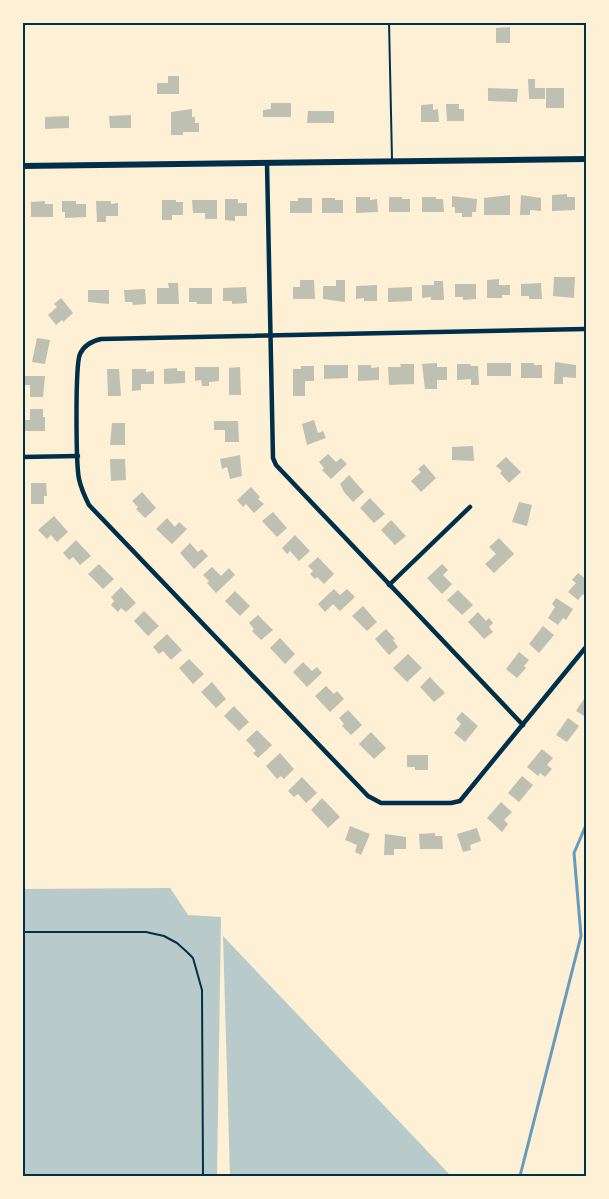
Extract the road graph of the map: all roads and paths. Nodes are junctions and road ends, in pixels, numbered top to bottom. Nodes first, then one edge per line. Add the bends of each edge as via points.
1 (389, 22) edge
2 (586, 159) edge
3 (392, 162) junction
4 (267, 163) junction
5 (22, 166) edge
6 (586, 329) edge
7 (269, 335) junction
8 (78, 456) junction
9 (22, 457) edge
10 (470, 507) dead end
11 (389, 585) junction
12 (586, 647) edge
13 (523, 725) junction
14 (22, 932) edge
15 (203, 1176) edge

1 - 3 lane
2 - 3 street
3 - 4 street
4 - 5 street
4 - 7 street
6 - 7 street
7 - 8 street via 101,339 87,345 76,368
7 - 11 street via 276,465
8 - 9 street
8 - 13 street via 79,480 89,505 374,800 460,801
10 - 11 street
11 - 13 street
12 - 13 street
14 - 15 lane via 146,932 171,939 193,958 202,990

